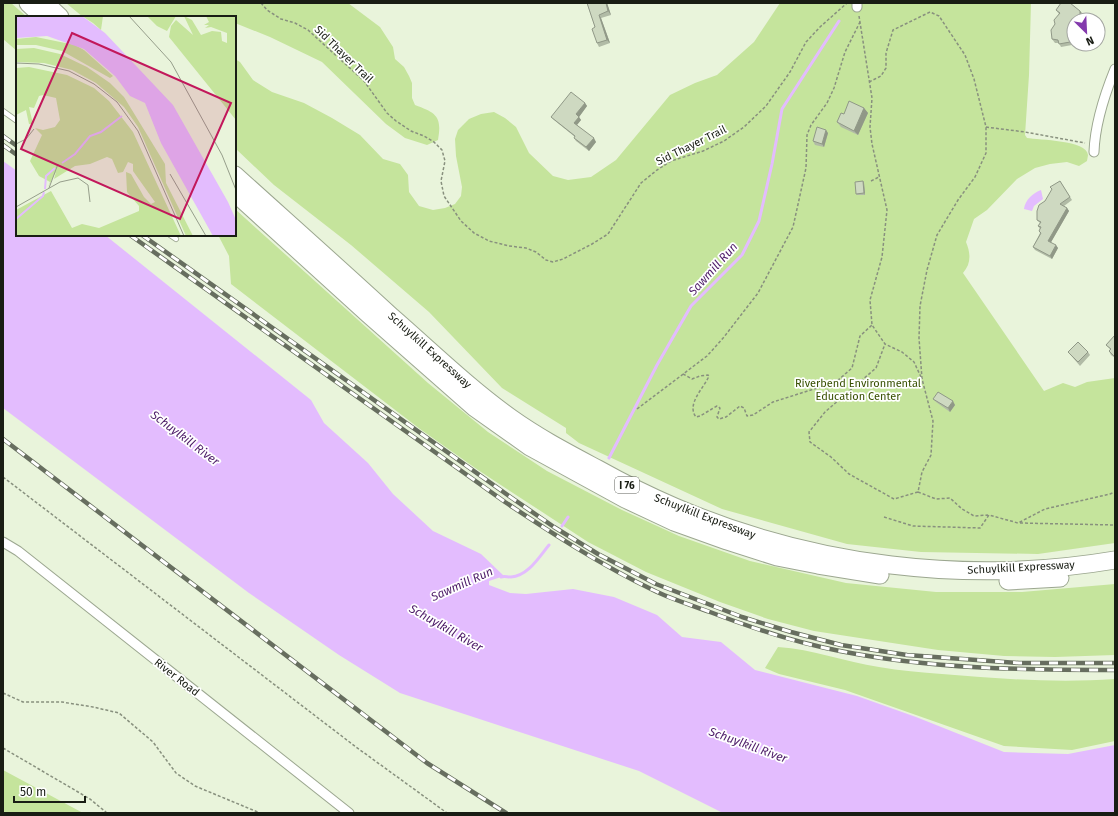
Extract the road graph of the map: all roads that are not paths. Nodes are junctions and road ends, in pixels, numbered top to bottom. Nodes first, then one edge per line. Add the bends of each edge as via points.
1 (28, 3) edge
2 (45, 3) edge
3 (42, 16) edge
4 (59, 16) edge
5 (1115, 69) edge
6 (3, 111) edge
7 (16, 120) edge
8 (1094, 148) road end
9 (236, 176) edge
10 (236, 194) edge
11 (172, 236) edge
12 (176, 239) dead end
13 (3, 542) edge
14 (1115, 560) edge
15 (1115, 572) edge
16 (349, 813) edge

1 - 3 highway
2 - 4 highway
5 - 8 street via 1102,102
6 - 7 lane
9 - 14 highway, Schuylkill Expressway / I 76 via 489,402 557,448 675,507 787,546 888,565 940,570 982,570 1061,567
10 - 15 highway, Schuylkill Expressway / I 76 via 490,420 569,469 674,522 777,556 854,572 899,578 949,581 1034,580
11 - 12 lane
13 - 16 street, River Road via 18,551

